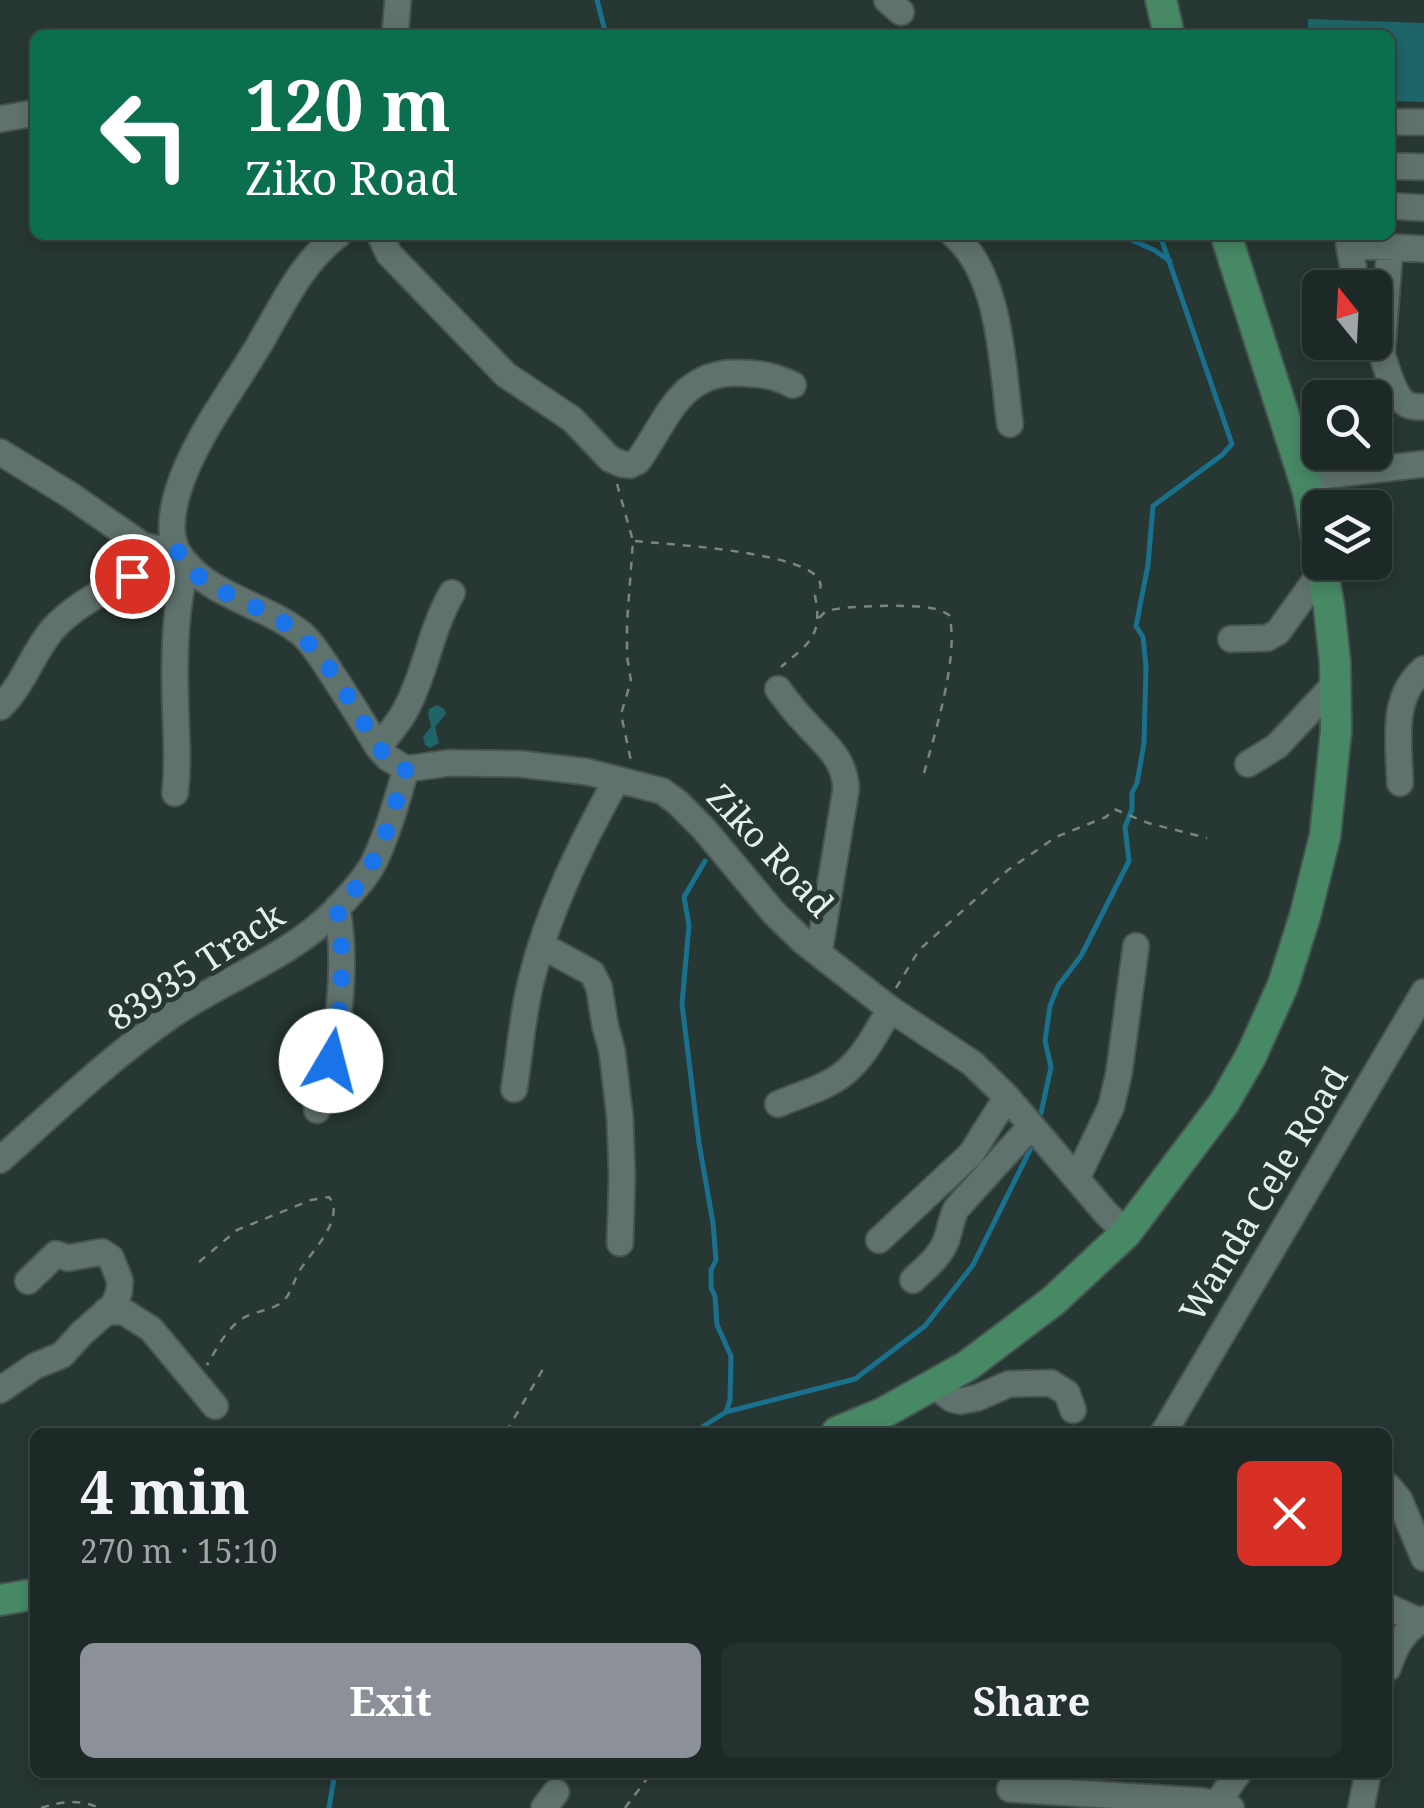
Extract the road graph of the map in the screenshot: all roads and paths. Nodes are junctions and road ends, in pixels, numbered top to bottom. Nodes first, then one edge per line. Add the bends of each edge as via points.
1 (398, 0) edge
2 (1162, 0) edge
3 (395, 30) edge
4 (1168, 30) edge
5 (30, 114) edge
6 (0, 119) edge
7 (1395, 122) edge
8 (1424, 122) edge
9 (1395, 166) edge
10 (1424, 167) edge
11 (1395, 206) edge
12 (1424, 208) edge
13 (328, 240) edge
14 (382, 240) edge
15 (958, 240) edge
16 (1228, 240) edge
17 (1350, 240) edge
18 (1390, 247) junction
19 (1424, 249) edge
20 (1354, 270) edge
21 (1387, 270) edge
22 (1385, 360) edge
23 (794, 385) dead end
24 (1424, 407) edge
25 (1010, 424) dead end
26 (0, 452) edge
27 (610, 459) junction
28 (1424, 464) edge
29 (1304, 478) junction
30 (1306, 490) edge
31 (633, 541) junction
32 (175, 552) junction
33 (1311, 580) edge
34 (1324, 580) edge
35 (452, 593) dead end
36 (818, 619) junction
37 (1231, 640) dead end
38 (1424, 669) edge
39 (1335, 684) junction
40 (778, 689) joint
41 (0, 708) edge
42 (378, 747) junction
43 (1248, 764) dead end
44 (406, 768) junction
45 (923, 777) dead end
46 (621, 782) junction
47 (1400, 783) dead end
48 (175, 793) dead end
49 (1207, 838) dead end
50 (337, 908) junction
51 (540, 945) junction
52 (1136, 946) dead end
53 (818, 953) junction
54 (1424, 992) edge
55 (890, 1009) junction
56 (514, 1089) dead end
57 (1007, 1097) junction
58 (778, 1104) dead end
59 (318, 1110) dead end
60 (1031, 1126) junction
61 (0, 1160) edge
62 (1077, 1178) junction
63 (1126, 1233) junction
64 (879, 1240) dead end
65 (620, 1243) dead end
66 (199, 1262) dead end
67 (912, 1280) dead end
68 (28, 1281) dead end
69 (106, 1312) junction
70 (546, 1364) dead end
71 (195, 1383) junction
72 (934, 1385) junction
73 (0, 1390) edge
74 (215, 1406) dead end
75 (1074, 1410) dead end
76 (508, 1428) edge
77 (847, 1428) edge
78 (1166, 1428) edge
79 (1392, 1491) edge
80 (1424, 1558) edge
81 (30, 1595) edge
82 (0, 1600) edge
83 (1392, 1609) edge
84 (1422, 1620) edge
85 (1392, 1654) edge
86 (647, 1778) edge
87 (1236, 1778) edge
88 (1367, 1778) edge
89 (1010, 1790) edge
90 (1224, 1806) edge
91 (41, 1808) edge
92 (100, 1808) edge
93 (624, 1808) edge
94 (1361, 1808) edge

1 - 3 street
2 - 4 main road
5 - 6 street
7 - 8 street
9 - 10 street
11 - 12 street
13 - 32 street via 283,299 209,424 179,486
14 - 27 street via 506,374 572,419
15 - 25 street via 976,263 995,315
16 - 29 main road
17 - 18 street
17 - 20 street
18 - 19 street
18 - 21 street
22 - 24 street via 1403,403
23 - 27 street via 772,375 707,377 672,406 638,461
26 - 32 street via 124,535
27 - 31 path
28 - 29 street
29 - 30 main road
31 - 36 path via 753,554 803,567 820,580
31 - 46 path via 630,681 621,714 634,771
32 - 41 street via 101,591 51,632
32 - 42 street via 195,573 303,636
32 - 48 street
33 - 37 street via 1278,632
34 - 39 main road
35 - 42 street via 405,712
36 - 40 path via 809,642 778,670
36 - 45 path via 825,612 867,607 928,607 949,615 948,668
38 - 47 street via 1408,684 1398,717
39 - 43 street via 1277,746
39 - 63 main road via 1325,836 1282,985 1224,1102
40 - 53 street via 836,754 846,779
42 - 44 street
44 - 46 street, Ziko Road via 520,764
44 - 50 street, 83935 Track via 372,865
46 - 51 street via 582,843
46 - 53 street, Ziko Road via 662,790 678,802
49 - 55 path via 1114,809 1056,838 1008,870 919,950
50 - 59 street, 83935 Track via 337,1033
50 - 61 street, 83935 Track via 302,940 168,1018
51 - 56 street
51 - 65 street via 592,973 600,987 620,1118
52 - 62 street via 1112,1106
53 - 55 street, Ziko Road
54 - 78 street, Wanda Cele Road
55 - 57 street, Ziko Road via 972,1063
55 - 58 street via 847,1072
57 - 60 street, Ziko Road
57 - 64 street via 970,1154
60 - 62 street, Ziko Road
60 - 67 street via 956,1209 935,1260
62 - 63 street, Ziko Road
63 - 72 main road via 1053,1301
66 - 71 path via 236,1230 311,1200 328,1197 334,1204 335,1214 285,1300 229,1330
68 - 69 street via 56,1254 102,1252 120,1281
69 - 71 street via 124,1312 152,1330
69 - 73 street via 62,1355
70 - 76 path
71 - 74 street
72 - 75 street via 960,1401 1009,1384 1051,1382 1067,1393
72 - 77 main road
79 - 80 street
81 - 82 main road
83 - 84 street
84 - 85 street
86 - 93 path
87 - 90 street
88 - 94 street
89 - 90 street
91 - 92 path via 77,1801

